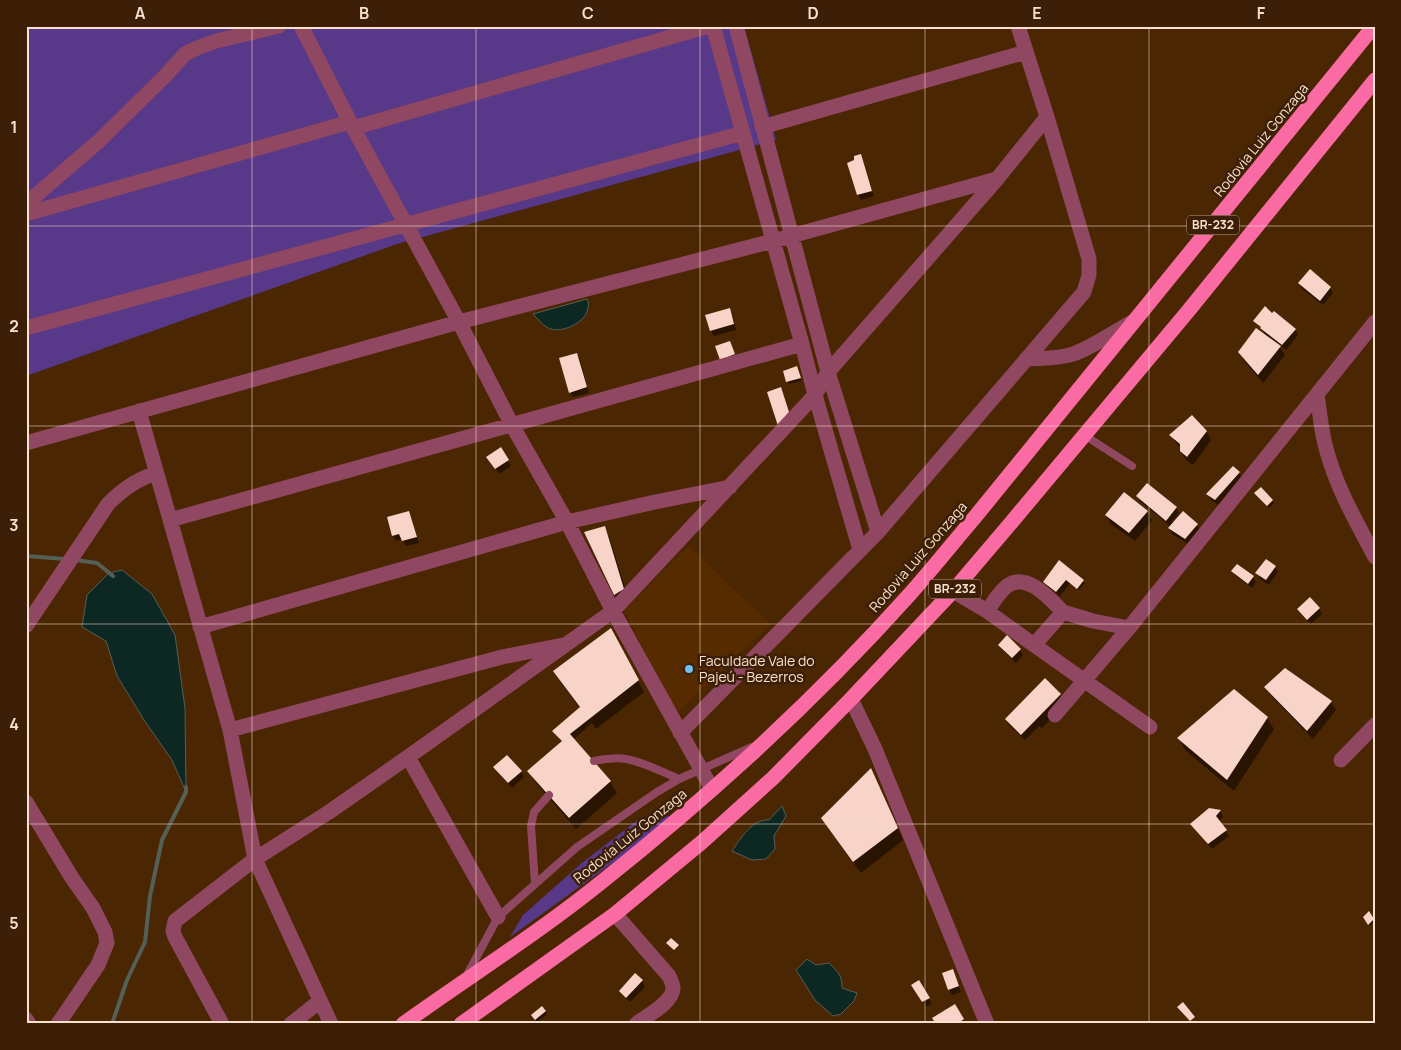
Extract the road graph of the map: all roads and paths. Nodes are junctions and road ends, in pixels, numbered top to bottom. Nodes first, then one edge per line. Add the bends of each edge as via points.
1 (279, 26) edge
2 (301, 26) edge
3 (709, 26) edge
4 (713, 26) edge
5 (736, 26) edge
6 (1018, 26) edge
7 (1374, 26) edge
8 (1026, 52) junction
9 (1375, 80) edge
10 (1047, 117) junction
11 (351, 125) junction
12 (762, 127) junction
13 (743, 133) junction
14 (997, 180) junction
15 (26, 204) edge
16 (26, 214) edge
17 (406, 225) junction
18 (792, 236) junction
19 (773, 241) junction
20 (459, 322) junction
21 (1132, 322) junction
22 (1375, 322) edge
23 (26, 328) edge
24 (802, 344) junction
25 (1026, 360) junction
26 (828, 372) junction
27 (1317, 395) junction
28 (815, 396) junction
29 (139, 411) junction
30 (512, 425) junction
31 (1084, 435) junction
32 (26, 443) edge
33 (1132, 466) dead end
34 (156, 473) junction
35 (730, 487) junction
36 (170, 520) junction
37 (567, 522) junction
38 (878, 532) junction
39 (1372, 545) edge
40 (860, 550) junction
41 (953, 591) junction
42 (613, 611) junction
43 (987, 611) junction
44 (1063, 612) junction
45 (26, 626) edge
46 (200, 628) junction
47 (1129, 628) junction
48 (567, 645) junction
49 (1034, 645) junction
50 (1084, 681) junction
51 (851, 700) junction
52 (1055, 715) dead end
53 (1375, 725) edge
54 (1150, 727) dead end
55 (230, 730) junction
56 (680, 733) junction
57 (765, 741) junction
58 (408, 757) junction
59 (1341, 760) dead end
60 (594, 761) dead end
61 (701, 769) junction
62 (679, 779) junction
63 (712, 789) junction
64 (548, 795) dead end
65 (26, 802) edge
66 (255, 859) junction
67 (535, 884) junction
68 (615, 914) junction
69 (498, 917) junction
70 (465, 980) junction
71 (320, 1001) junction
72 (26, 1019) edge
73 (473, 1019) edge
74 (29, 1024) edge
75 (58, 1024) edge
76 (222, 1024) edge
77 (291, 1024) edge
78 (331, 1024) edge
79 (403, 1024) edge
80 (461, 1024) edge
81 (636, 1024) edge
82 (987, 1024) edge

1 - 15 street via 216,41 185,54 99,142
2 - 11 street
3 - 11 street
4 - 13 street
5 - 12 street
6 - 8 street
7 - 21 highway, Rodovia Luiz Gonzaga / BR-232
8 - 10 street
8 - 12 street
9 - 31 highway, BR-232
10 - 14 street
10 - 25 street via 1089,259 1089,275 1084,292
11 - 16 street
11 - 17 street
12 - 18 street
13 - 17 street
13 - 19 street
14 - 18 street
14 - 26 street
17 - 20 street
17 - 23 street
18 - 19 street
18 - 26 street
19 - 20 street
19 - 24 street
20 - 29 street
20 - 30 street
21 - 25 street via 1073,354
21 - 57 highway, Rodovia Luiz Gonzaga / BR-232 via 911,593
22 - 27 street
24 - 28 street
24 - 30 street
25 - 38 street
26 - 28 street
26 - 38 street
27 - 39 street via 1326,447 1336,479 1344,499
27 - 47 street
28 - 35 street
28 - 40 street
29 - 32 street
29 - 34 street
30 - 36 street
30 - 37 street
31 - 33 lane
31 - 41 highway, BR-232
34 - 36 street
34 - 45 street via 124,488 108,504
35 - 37 street
35 - 42 street
36 - 46 street
37 - 42 street
37 - 46 street
38 - 40 street
40 - 56 street
41 - 43 street
41 - 51 highway, BR-232
42 - 48 street
42 - 56 street
43 - 44 street via 1006,586 1019,582 1041,590
43 - 49 street
44 - 47 street
44 - 49 street
46 - 55 street
47 - 50 street
48 - 55 street via 502,657
48 - 58 street
49 - 50 street
50 - 52 street
50 - 54 street
51 - 68 highway, BR-232 via 702,842
51 - 82 street via 875,749
53 - 59 street
55 - 66 street
56 - 61 street
57 - 61 lane
57 - 63 highway, Rodovia Luiz Gonzaga / BR-232
58 - 66 street
58 - 69 street
60 - 62 lane via 626,759
61 - 62 lane
61 - 63 street
62 - 67 lane via 577,847
63 - 70 highway, Rodovia Luiz Gonzaga / BR-232 via 603,881
64 - 67 lane via 534,812 531,826
65 - 75 street via 106,932 107,943 98,966
66 - 71 street
66 - 76 street via 175,921 173,931
67 - 69 lane
68 - 73 highway, BR-232
68 - 81 street via 670,976 674,987 664,1004
69 - 70 lane
70 - 79 highway, Rodovia Luiz Gonzaga / BR-232
71 - 77 street
71 - 78 street
72 - 74 street
73 - 80 highway, BR-232

